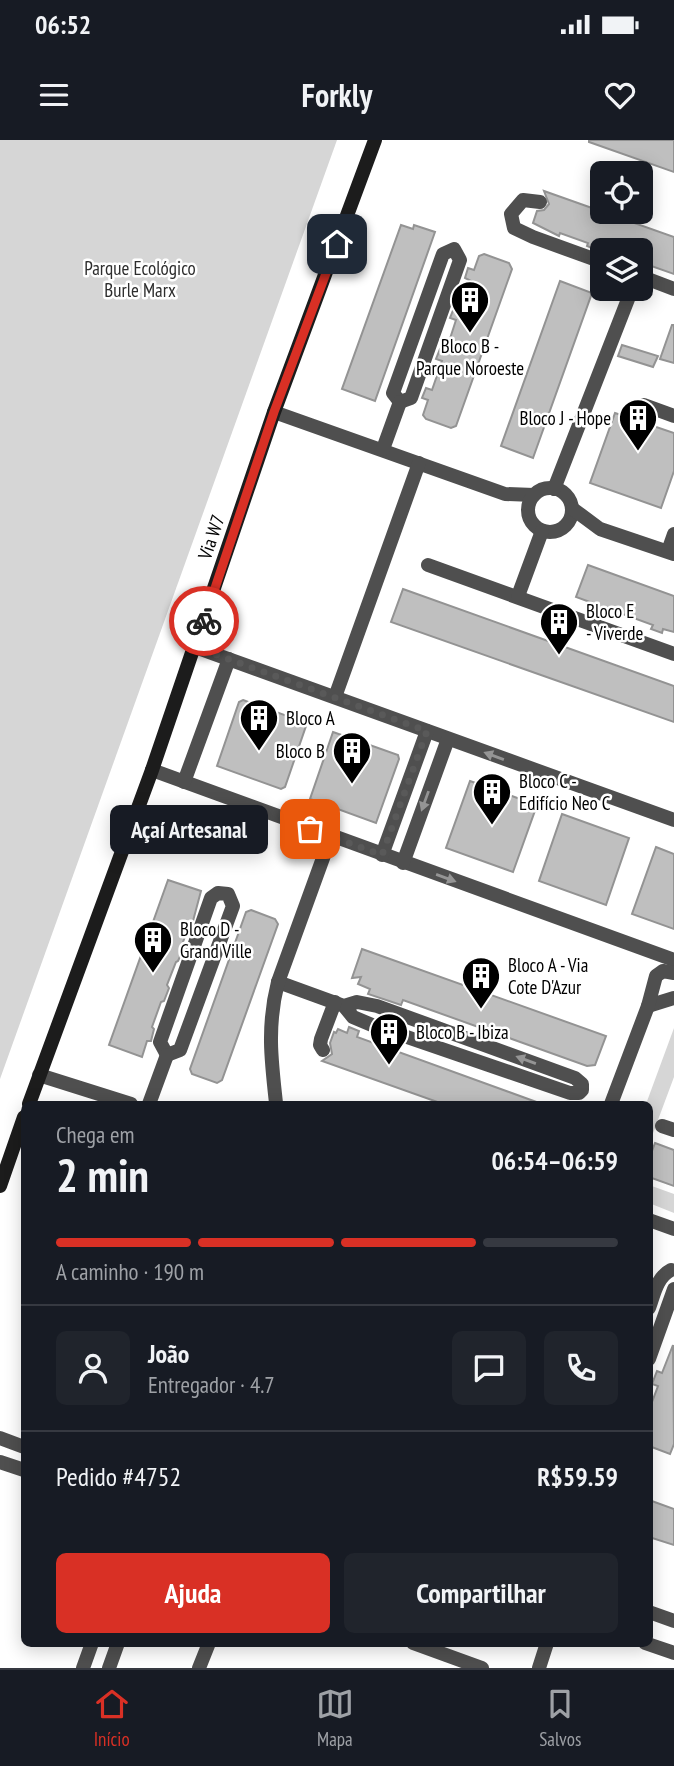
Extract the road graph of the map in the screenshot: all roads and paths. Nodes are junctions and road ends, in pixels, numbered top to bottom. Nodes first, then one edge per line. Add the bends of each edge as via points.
1 (375, 140) edge
2 (540, 202) dead end
3 (590, 258) edge
4 (653, 281) edge
5 (674, 289) edge
6 (627, 301) edge
7 (400, 401) junction
8 (644, 405) dead end
9 (274, 412) junction
10 (674, 416) edge
11 (383, 449) junction
12 (419, 463) junction
13 (554, 489) junction
14 (505, 494) junction
15 (534, 495) junction
16 (573, 509) junction
17 (530, 518) junction
18 (600, 529) junction
19 (549, 531) junction
20 (674, 534) edge
21 (671, 552) edge
22 (428, 565) dead end
23 (518, 596) junction
24 (195, 647) junction
25 (674, 654) edge
26 (229, 659) junction
27 (335, 697) junction
28 (427, 731) junction
29 (447, 739) junction
30 (152, 770) junction
31 (184, 782) junction
32 (674, 820) edge
33 (331, 836) junction
34 (382, 855) junction
35 (403, 863) junction
36 (674, 960) edge
37 (674, 973) edge
38 (278, 982) junction
39 (674, 998) edge
40 (339, 1004) junction
41 (648, 1006) junction
42 (323, 1050) dead end
43 (167, 1055) junction
44 (39, 1075) junction
45 (30, 1101) edge
46 (121, 1101) edge
47 (150, 1101) edge
48 (277, 1101) edge
49 (612, 1101) edge
50 (21, 1126) edge
51 (0, 1186) edge
52 (653, 1221) edge
53 (674, 1229) edge
54 (673, 1269) edge
55 (674, 1289) edge
56 (653, 1297) edge
57 (653, 1348) edge
58 (0, 1438) edge
59 (21, 1446) edge
60 (0, 1462) edge
61 (21, 1469) edge
62 (653, 1613) edge
63 (674, 1621) edge
64 (653, 1646) edge
65 (91, 1647) edge
66 (117, 1647) edge
67 (207, 1647) edge
68 (424, 1647) edge
69 (546, 1647) edge
70 (674, 1653) edge
71 (83, 1668) edge
72 (109, 1668) edge
73 (199, 1668) edge
74 (482, 1668) edge
75 (540, 1668) edge

1 - 9 main road, Via W7
2 - 3 street via 523,200 511,214 514,228
4 - 5 street
6 - 13 street
7 - 7 street via 411,398 460,260 454,249 443,254 393,393
7 - 11 street
8 - 10 street
9 - 11 street
9 - 24 main road, Via W7
11 - 12 street
12 - 14 street
12 - 27 street
13 - 15 street
13 - 16 street via 567,495
14 - 15 street
14 - 17 street
15 - 17 street
16 - 18 street
16 - 19 street via 568,523
17 - 19 street
18 - 19 street
18 - 21 street
19 - 23 street
20 - 21 street
22 - 23 street
23 - 25 street
24 - 26 street
24 - 30 main road, Via W7
26 - 27 street
26 - 31 street
27 - 28 street
28 - 29 street
28 - 34 street
32 -> 29 street
29 -> 35 street
30 - 31 street
30 - 44 main road, Via W7
31 - 33 street
33 - 34 street
33 - 38 street
34 - 35 street
35 -> 36 street
37 - 41 street via 659,972
38 - 40 street
38 - 48 street via 270,1025
39 - 41 street
40 -> 40 street via 353,1017 392,1033 569,1093 582,1090 575,1078 397,1013 357,1002
40 - 42 street via 321,1039
41 - 49 street
43 - 43 street via 180,1050 233,906 223,892 211,898 160,1042
43 - 47 street
44 - 45 main road, Via W7
44 - 46 street
50 - 51 main road
52 - 53 street
54 - 56 street via 663,1274
55 - 57 street
58 - 59 street
60 - 61 street
62 - 63 street
64 - 70 street
65 - 71 street
66 - 72 street
67 - 73 street
68 - 74 street
69 - 75 street

